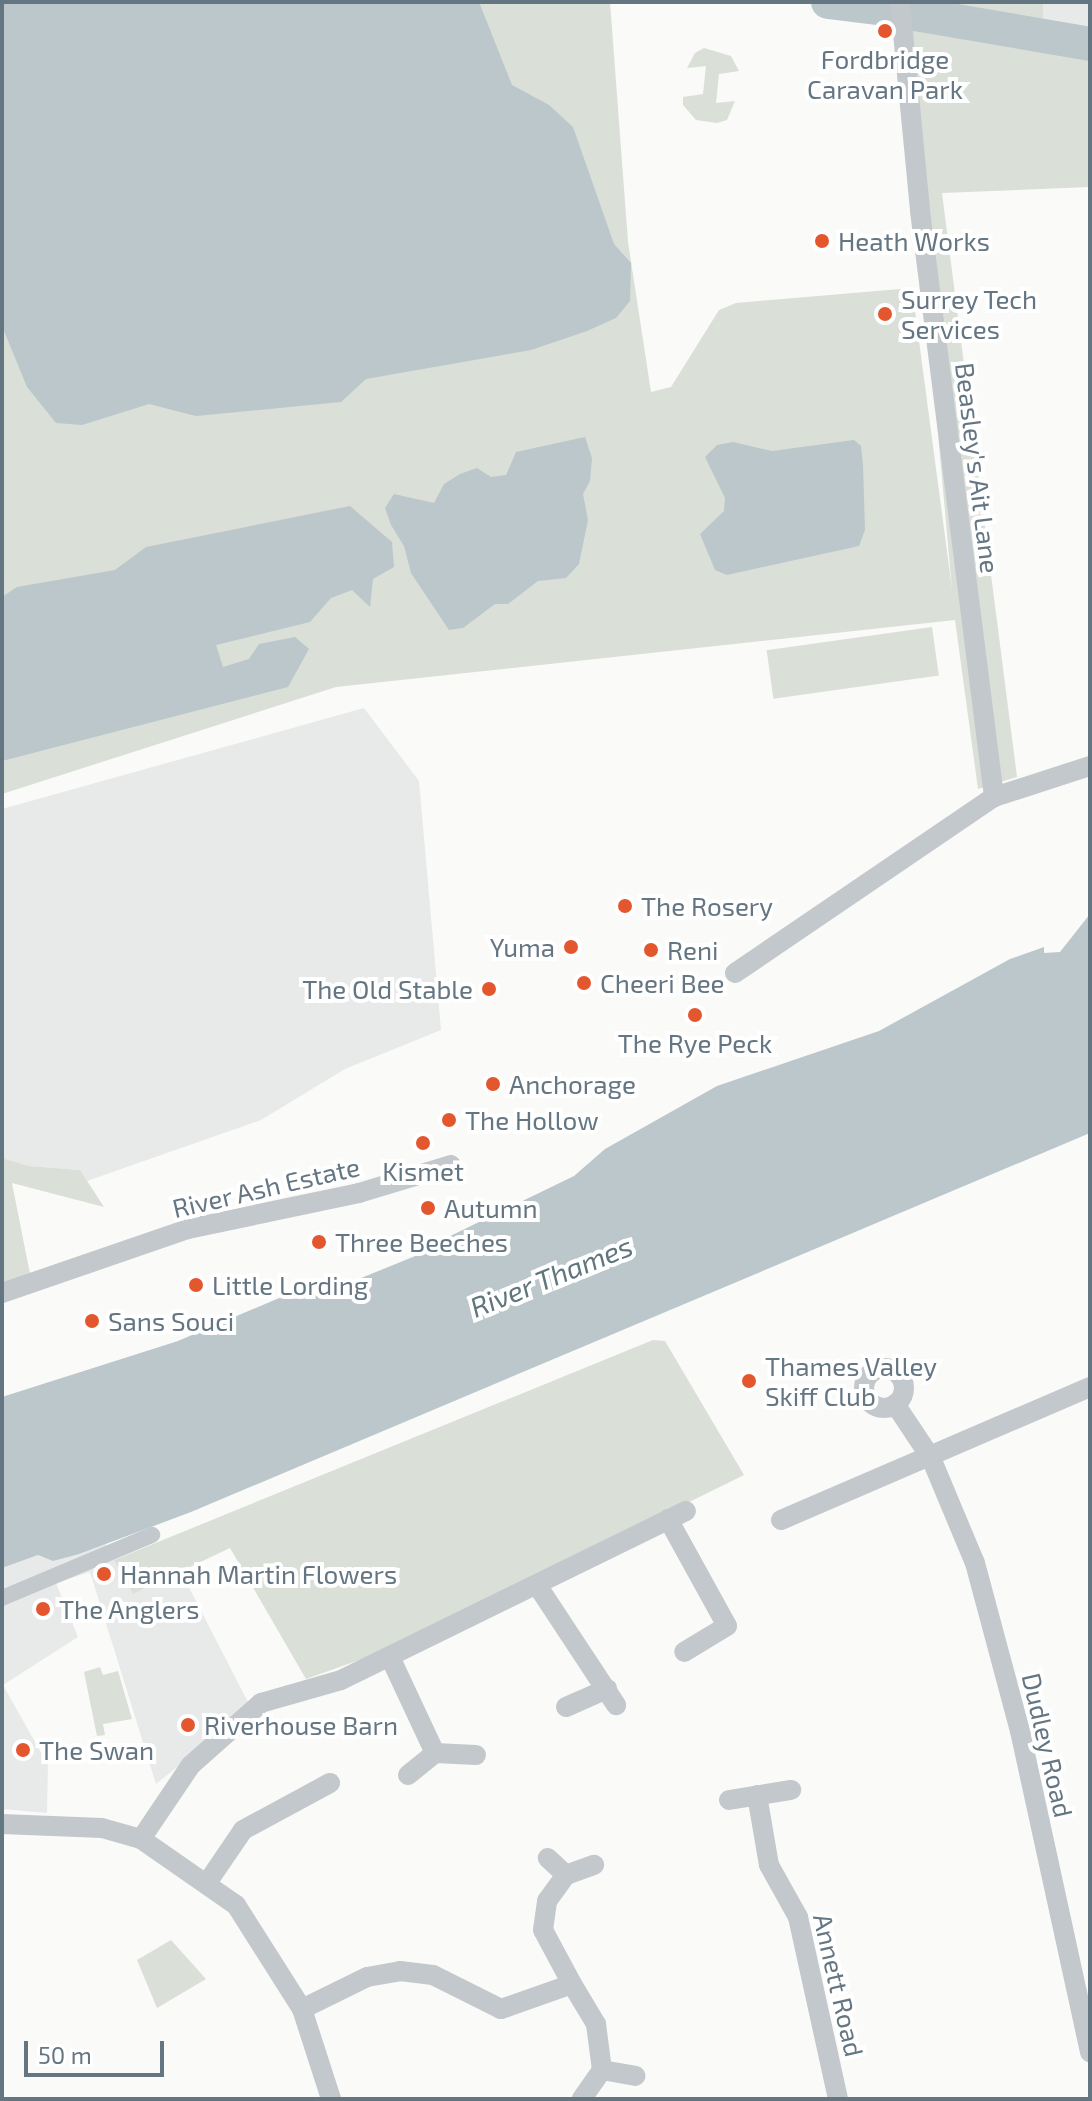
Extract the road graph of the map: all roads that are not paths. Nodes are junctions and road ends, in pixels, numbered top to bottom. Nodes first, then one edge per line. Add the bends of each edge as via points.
1 (900, 2) edge
2 (1090, 766) edge
3 (994, 797) junction
4 (735, 973) dead end
5 (451, 1165) dead end
6 (2, 1293) edge
7 (1090, 1387) edge
8 (895, 1404) dead end
9 (931, 1458) junction
10 (781, 1520) dead end
11 (152, 1535) dead end
12 (537, 1585) junction
13 (2, 1598) edge
14 (684, 1652) dead end
15 (390, 1657) junction
16 (566, 1707) dead end
17 (435, 1753) junction
18 (476, 1755) dead end
19 (408, 1775) dead end
20 (330, 1783) dead end
21 (791, 1790) dead end
22 (757, 1795) junction
23 (729, 1800) dead end
24 (2, 1824) edge
25 (141, 1839) junction
26 (548, 1858) dead end
27 (594, 1865) dead end
28 (566, 1875) junction
29 (207, 1883) junction
30 (572, 1984) junction
31 (302, 2009) junction
32 (1090, 2052) edge
33 (602, 2070) junction
34 (635, 2076) dead end
35 (331, 2099) edge
36 (582, 2099) edge
37 (838, 2099) edge

1 - 3 street, Beasley's Ait Lane via 920,211
2 - 3 street
3 - 4 street
5 - 6 street, River Ash Estate via 359,1193 188,1229
7 - 9 street
8 - 9 street, Dudley Road
9 - 10 street
9 - 32 street, Dudley Road via 975,1563 1020,1731
11 - 13 street
12 - 14 street via 677,1515 727,1626
12 - 15 street
12 - 16 street via 612,1697
15 - 17 street
15 - 25 street via 341,1680 261,1703 235,1721 172,1789
17 - 18 street
17 - 19 street
20 - 29 street via 243,1830
21 - 22 street
22 - 23 street
22 - 37 street, Annett Road via 769,1865 798,1917
24 - 25 street via 102,1828
25 - 29 street
26 - 28 street
27 - 28 street
28 - 30 street via 542,1919 551,1952
29 - 31 street via 247,1916
30 - 31 street via 501,2009 433,1975 400,1971 367,1977
30 - 33 street via 596,2024
31 - 35 street
33 - 34 street
33 - 36 street

